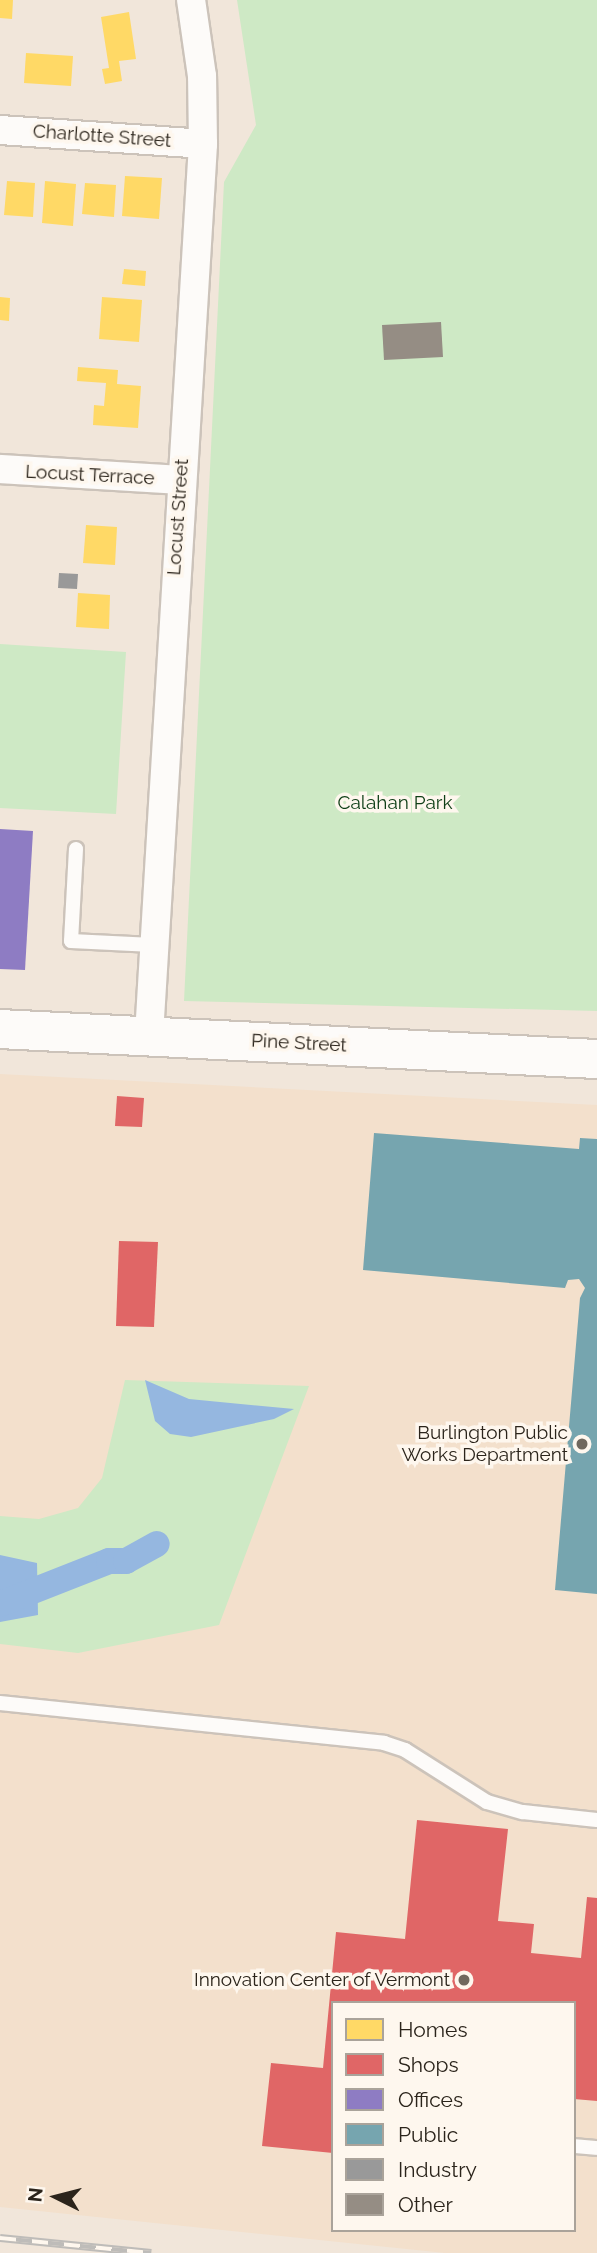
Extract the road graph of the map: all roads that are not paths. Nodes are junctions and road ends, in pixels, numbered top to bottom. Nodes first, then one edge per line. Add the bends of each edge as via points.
1 (191, 0) edge
2 (0, 130) edge
3 (203, 144) junction
4 (0, 469) edge
5 (180, 480) junction
6 (76, 849) dead end
7 (153, 944) junction
8 (0, 1029) edge
9 (149, 1035) junction
10 (597, 1059) edge
11 (0, 1703) edge
12 (597, 1821) edge
13 (576, 2146) edge
14 (597, 2148) edge

1 - 3 street, Locust Street via 202,76
2 - 3 street, Charlotte Street
3 - 5 street, Locust Street
4 - 5 street, Locust Terrace
5 - 7 street, Locust Street
6 - 7 lane via 71,941
7 - 9 street, Locust Street
8 - 9 main road, Pine Street
9 - 10 main road, Pine Street
11 - 12 lane via 384,1743 405,1750 487,1802 523,1812
13 - 14 lane

